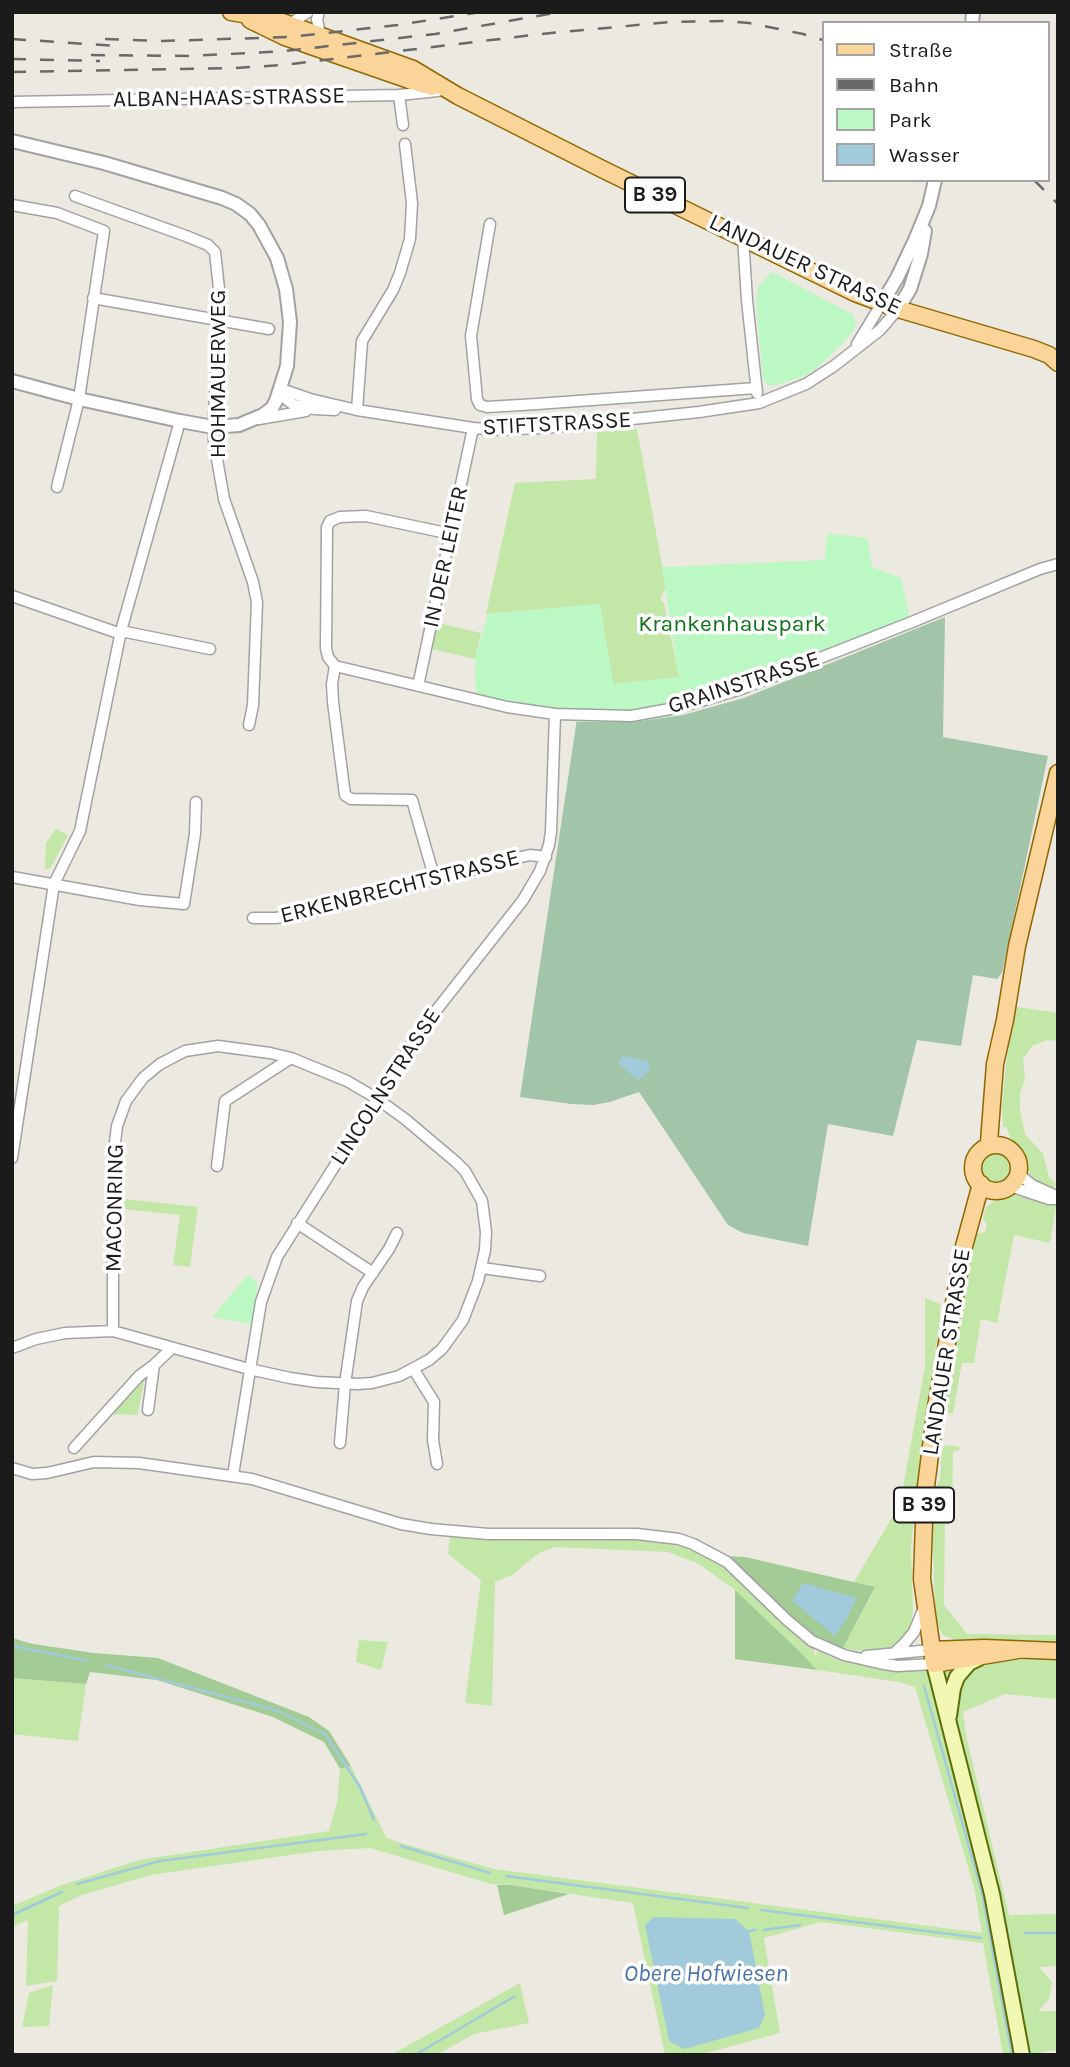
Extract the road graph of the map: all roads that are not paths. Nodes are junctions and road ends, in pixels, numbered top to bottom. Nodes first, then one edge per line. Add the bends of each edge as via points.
1 (231, 12) edge
2 (308, 12) edge
3 (319, 12) edge
4 (290, 24) junction
5 (320, 35) junction
6 (446, 90) junction
7 (399, 95) junction
8 (12, 102) edge
9 (403, 125) dead end
10 (12, 141) edge
11 (405, 144) dead end
12 (935, 182) edge
13 (75, 196) dead end
14 (12, 205) edge
15 (929, 206) junction
16 (490, 224) dead end
17 (743, 237) junction
18 (93, 298) junction
19 (881, 303) junction
20 (898, 309) junction
21 (221, 320) junction
22 (269, 329) dead end
23 (856, 348) junction
24 (1058, 363) edge
25 (12, 381) edge
26 (756, 388) junction
27 (281, 389) junction
28 (79, 399) junction
29 (759, 403) junction
30 (314, 409) junction
31 (356, 410) junction
32 (253, 420) junction
33 (180, 421) junction
34 (214, 427) junction
35 (473, 428) junction
36 (57, 487) dead end
37 (451, 534) junction
38 (1058, 564) edge
39 (12, 596) edge
40 (121, 633) junction
41 (209, 649) dead end
42 (335, 666) junction
43 (418, 686) junction
44 (555, 714) junction
45 (249, 725) dead end
46 (1058, 773) edge
47 (196, 802) dead end
48 (546, 857) junction
49 (12, 877) edge
50 (435, 880) junction
51 (54, 884) junction
52 (253, 918) dead end
53 (1005, 1020) junction
54 (291, 1058) junction
55 (376, 1098) junction
56 (1004, 1146) junction
57 (987, 1147) junction
58 (12, 1158) edge
59 (217, 1166) dead end
60 (1014, 1180) junction
61 (986, 1187) junction
62 (1058, 1198) edge
63 (297, 1223) junction
64 (397, 1233) dead end
65 (482, 1268) junction
66 (373, 1273) junction
67 (540, 1276) dead end
68 (113, 1331) junction
69 (12, 1348) edge
70 (172, 1348) junction
71 (154, 1366) junction
72 (249, 1369) junction
73 (414, 1370) junction
74 (345, 1384) junction
75 (148, 1410) dead end
76 (340, 1443) dead end
77 (74, 1448) dead end
78 (437, 1464) dead end
79 (12, 1468) edge
80 (233, 1475) junction
81 (925, 1604) junction
82 (1018, 1650) junction
83 (1058, 1651) edge
84 (844, 1654) junction
85 (892, 1654) junction
86 (933, 1657) junction
87 (979, 1658) junction
88 (950, 1731) junction
89 (1022, 2055) edge

1 - 4 main road, LANDAUER STRASSE / B 39
1 - 6 main road, LANDAUER STRASSE / B 39 via 285,37
2 - 4 street
3 - 5 street
4 - 5 main road, LANDAUER STRASSE / B 39
5 - 6 main road, LANDAUER STRASSE / B 39 via 413,69
6 - 7 street, ALBAN-HAAS-STRASSE
6 - 17 main road, LANDAUER STRASSE / B 39
7 - 8 street, ALBAN-HAAS-STRASSE
7 - 9 street
10 - 27 street via 209,194 250,214 268,238 286,289 289,351
11 - 31 street via 412,203 410,239 393,290 360,347
12 - 15 street
13 - 21 street, HOHMAUERWEG via 213,248
14 - 18 street via 57,213 104,231
15 - 19 street via 907,259
15 - 20 street via 915,275
16 - 26 street via 472,323 471,348 482,407
17 - 19 main road, LANDAUER STRASSE / B 39
17 - 26 street
18 - 21 street
18 - 28 street
19 - 20 main road, LANDAUER STRASSE / B 39
19 - 23 street, STIFTSTRASSE
20 - 23 street, STIFTSTRASSE
20 - 24 main road, LANDAUER STRASSE / B 39 via 1034,349
21 - 22 street
21 - 34 street, HOHMAUERWEG
23 - 29 street, STIFTSTRASSE via 812,381
25 - 28 street
26 - 29 street
27 - 30 street, STIFTSTRASSE via 290,403
27 - 31 street, STIFTSTRASSE
27 - 32 street via 272,408
28 - 33 street
28 - 36 street
29 - 35 street, STIFTSTRASSE via 584,425
30 - 31 street, STIFTSTRASSE
30 - 32 street, STIFTSTRASSE
31 - 35 street, STIFTSTRASSE
32 - 34 street
33 - 34 street
33 - 40 street
34 - 45 street, HOHMAUERWEG via 224,499 257,603
35 - 37 street, IN DER LEITER
37 - 42 street via 366,516 330,521 326,648
37 - 43 street, IN DER LEITER
38 - 44 street, GRAINSTRASSE via 681,707 631,716
39 - 40 street
40 - 41 street
40 - 51 street via 80,831
42 - 43 street, GRAINSTRASSE
42 - 50 street via 332,702 345,795 351,799 412,800
43 - 44 street, GRAINSTRASSE
44 - 48 street, LINCOLNSTRASSE
46 - 53 main road, LANDAUER STRASSE / B 39 via 1020,931
47 - 51 street via 184,904
48 - 50 street, ERKENBRECHTSTRASSE via 530,855
48 - 55 street, LINCOLNSTRASSE via 523,900 426,1022
49 - 51 street
50 - 52 street, ERKENBRECHTSTRASSE via 299,915
51 - 58 street
53 - 56 main road, LANDAUER STRASSE / B 39 via 999,1109
53 - 57 main road, LANDAUER STRASSE / B 39 via 995,1063
54 - 55 street, MACONRING via 338,1076
54 - 59 street via 225,1101
54 - 68 street, MACONRING via 234,1047 204,1047 160,1064 133,1089 120,1113 114,1142
55 - 63 street, LINCOLNSTRASSE
55 - 65 street, MACONRING via 456,1162 472,1182 485,1220
56 - 57 main road
56 - 60 main road, LANDAUER STRASSE / B 39 via 1018,1160
57 - 61 main road, LANDAUER STRASSE / B 39 via 974,1165 975,1175
60 - 61 main road via 1004,1189
60 - 62 street via 1048,1199
61 - 81 main road, LANDAUER STRASSE / B 39 via 961,1259 931,1439 923,1524
63 - 66 street
63 - 72 street, LINCOLNSTRASSE via 265,1286
64 - 66 street
65 - 67 street
65 - 73 street, MACONRING via 463,1320 442,1349
66 - 74 street via 357,1301
68 - 69 street via 65,1333
68 - 70 street, MACONRING
70 - 71 street
70 - 72 street, MACONRING
71 - 75 street
71 - 77 street via 139,1376
72 - 74 street, MACONRING
72 - 80 street, LINCOLNSTRASSE
73 - 74 street, MACONRING via 372,1383
73 - 78 street via 434,1402
74 - 76 street
79 - 80 street via 47,1473 117,1461
80 - 84 street via 431,1529 488,1534 637,1534 686,1542 727,1562 812,1641
81 - 85 street via 914,1632
81 - 86 main road, LANDAUER STRASSE / B 39
82 - 83 main road
82 - 86 main road via 953,1648
82 - 87 main road
84 - 85 street
84 - 86 street via 897,1666
85 - 86 street
86 - 87 main road
86 - 88 main road
87 - 88 main road via 957,1676 950,1702
88 - 89 main road via 992,1894

